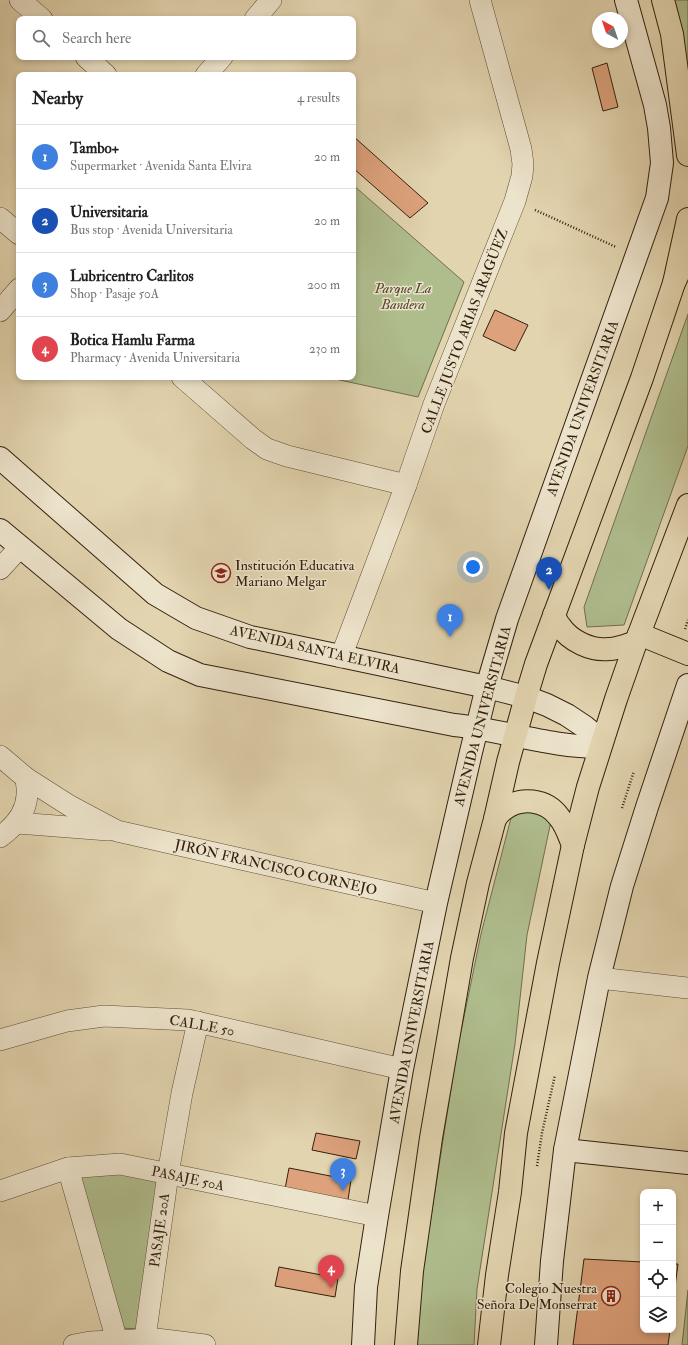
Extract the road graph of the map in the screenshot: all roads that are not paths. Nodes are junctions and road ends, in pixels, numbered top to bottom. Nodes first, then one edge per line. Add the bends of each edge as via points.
1 (20, 0) edge
2 (271, 0) edge
3 (480, 0) edge
4 (626, 0) edge
5 (663, 0) edge
6 (39, 16) edge
7 (258, 16) edge
8 (89, 60) edge
9 (219, 60) edge
10 (103, 72) edge
11 (209, 72) edge
12 (688, 155) edge
13 (0, 218) edge
14 (688, 219) edge
15 (16, 231) edge
16 (688, 252) edge
17 (674, 283) junction
18 (16, 292) edge
19 (0, 311) edge
20 (185, 380) edge
21 (0, 458) edge
22 (406, 485) junction
23 (688, 505) edge
24 (0, 530) edge
25 (20, 547) junction
26 (0, 569) edge
27 (554, 615) junction
28 (637, 638) junction
29 (688, 654) edge
30 (341, 657) junction
31 (688, 685) edge
32 (486, 687) junction
33 (526, 697) junction
34 (477, 728) junction
35 (515, 735) junction
36 (601, 744) junction
37 (0, 756) edge
38 (26, 778) junction
39 (495, 819) junction
40 (16, 823) junction
41 (117, 831) junction
42 (0, 837) edge
43 (573, 845) junction
44 (436, 903) junction
45 (599, 978) junction
46 (688, 988) edge
47 (198, 1022) junction
48 (0, 1040) edge
49 (402, 1070) junction
50 (565, 1150) junction
51 (688, 1163) edge
52 (68, 1168) junction
53 (168, 1174) junction
54 (0, 1191) edge
55 (377, 1216) junction
56 (116, 1341) junction
57 (144, 1342) edge
58 (74, 1345) edge
59 (205, 1345) edge
60 (363, 1345) edge
61 (406, 1345) edge
62 (489, 1345) edge
63 (546, 1345) edge

1 - 6 street
2 - 7 street
3 - 22 street, CALLE JUSTO ARIAS ARAGÜEZ via 521,149 522,176 515,201 434,404
4 - 32 main road, AVENIDA UNIVERSITARIA via 659,128 662,163 657,198 512,605
5 - 12 main road via 672,34
8 - 10 street
9 - 11 street
13 - 15 street
14 - 17 main road
16 - 17 main road
17 - 27 main road via 642,378
18 - 19 street
20 - 22 street via 267,449
21 - 30 main road, AVENIDA SANTA ELVIRA via 155,594 196,618 250,637
22 - 30 street, CALLE JUSTO ARIAS ARAGÜEZ
23 - 28 main road
24 - 25 main road
25 - 26 street
25 - 34 main road via 119,629 168,661 200,675
27 - 28 main road via 560,627 570,636 594,648 608,650 622,647
27 - 33 main road
28 - 29 main road
28 - 36 main road
30 - 32 main road, AVENIDA SANTA ELVIRA
31 - 45 main road via 622,886
32 - 33 main road, AVENIDA SANTA ELVIRA
32 - 34 main road, AVENIDA UNIVERSITARIA
33 - 35 main road
33 - 36 main road, AVENIDA SANTA ELVIRA via 567,714 585,727
34 - 35 main road
34 - 44 main road, AVENIDA UNIVERSITARIA
35 - 36 main road via 562,745
35 - 39 main road
36 - 43 main road
37 - 38 street, JIRÓN FRANCISCO CORNEJO
38 - 40 street via 27,795
38 - 41 street, JIRÓN FRANCISCO CORNEJO via 70,806
39 - 43 main road via 514,803 539,802 559,816
39 - 61 main road via 462,958 432,1130 412,1271
40 - 41 street, JIRÓN FRANCISCO CORNEJO
40 - 42 street
41 - 44 street, JIRÓN FRANCISCO CORNEJO
43 - 62 main road via 516,1133
44 - 49 main road, AVENIDA UNIVERSITARIA
45 - 46 street
45 - 50 main road
47 - 48 street, CALLE 50 via 104,1016 67,1021
47 - 49 street, CALLE 50
47 - 53 street, PASAJE 20A
49 - 55 main road, AVENIDA UNIVERSITARIA
50 - 51 main road
50 - 63 main road via 552,1261
52 - 53 street, PASAJE 50A via 120,1164
52 - 54 street, PASAJE 50A
52 - 56 street
53 - 55 street, PASAJE 50A
53 - 57 street, PASAJE 20A
55 - 60 main road, AVENIDA UNIVERSITARIA via 366,1287
56 - 57 street
56 - 58 street
57 - 59 street via 156,1339

